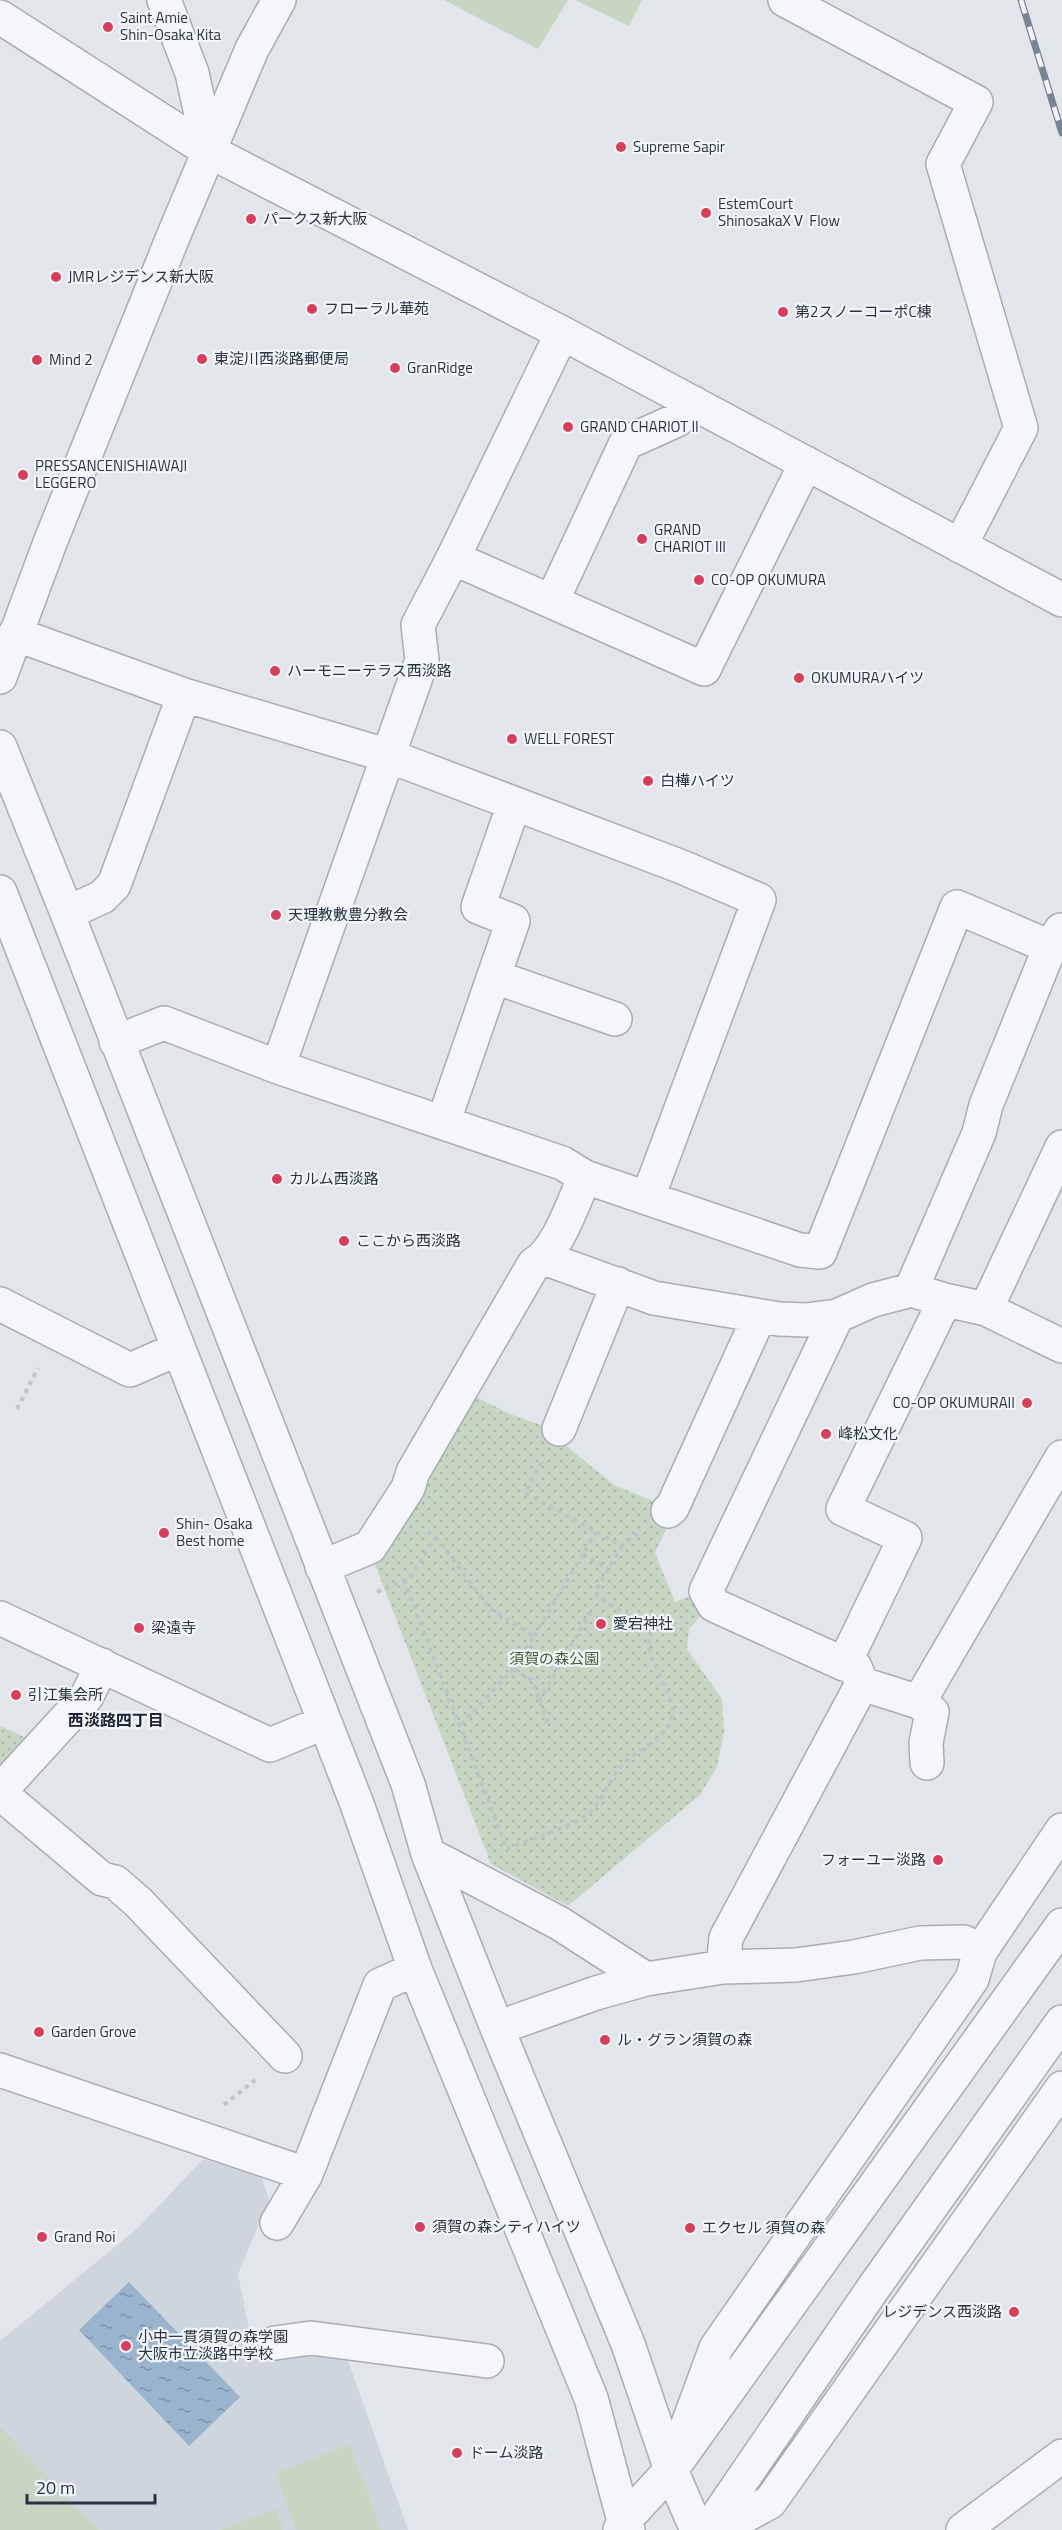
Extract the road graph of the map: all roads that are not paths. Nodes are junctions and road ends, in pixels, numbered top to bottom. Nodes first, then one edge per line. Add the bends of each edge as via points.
1 (164, 0) edge
2 (279, 0) edge
3 (785, 0) edge
4 (0, 17) edge
5 (209, 151) junction
6 (562, 333) junction
7 (694, 404) junction
8 (806, 463) junction
9 (960, 546) junction
10 (453, 558) junction
11 (1062, 600) edge
12 (552, 601) junction
13 (15, 634) junction
14 (0, 677) edge
15 (184, 695) junction
16 (0, 747) edge
17 (389, 756) junction
18 (514, 804) junction
19 (0, 892) edge
20 (67, 913) junction
21 (1056, 938) edge
22 (495, 977) junction
23 (615, 1019) dead end
24 (116, 1042) junction
25 (278, 1067) junction
26 (443, 1123) junction
27 (1062, 1147) edge
28 (585, 1177) junction
29 (648, 1197) junction
30 (544, 1258) junction
31 (618, 1284) junction
32 (911, 1290) junction
33 (945, 1300) junction
34 (0, 1304) edge
35 (986, 1309) junction
36 (837, 1316) junction
37 (759, 1317) junction
38 (1062, 1346) edge
39 (178, 1349) junction
40 (553, 1441) road end
41 (1062, 1457) edge
42 (657, 1520) road end
43 (322, 1567) junction
44 (0, 1618) edge
45 (102, 1665) junction
46 (853, 1674) junction
47 (919, 1702) junction
48 (325, 1722) junction
49 (927, 1762) dead end
50 (0, 1792) edge
51 (1062, 1830) edge
52 (428, 1854) junction
53 (1062, 1925) edge
54 (980, 1952) junction
55 (723, 1967) junction
56 (415, 1969) junction
57 (646, 1979) junction
58 (1062, 2022) edge
59 (497, 2028) junction
60 (285, 2056) dead end
61 (0, 2070) edge
62 (1062, 2088) edge
63 (306, 2174) junction
64 (277, 2223) dead end
65 (275, 2343) dead end
66 (487, 2361) dead end
67 (1062, 2456) edge
68 (671, 2470) junction
69 (1062, 2470) edge
70 (624, 2527) edge
71 (697, 2530) edge
72 (708, 2530) edge
73 (719, 2530) edge
74 (963, 2530) edge
75 (992, 2530) edge

1 - 5 street via 192,73
2 - 5 street via 252,48
3 - 9 street via 976,102 943,164 1021,428
4 - 5 street
5 - 6 street
5 - 13 street
6 - 7 street
6 - 10 street
7 - 8 street
7 - 12 street via 677,420 626,443
8 - 9 street
8 - 12 street via 704,669
9 - 11 street
10 - 12 street
10 - 17 street via 418,625 423,660
13 - 14 street
13 - 15 street
15 - 17 street
15 - 20 street via 114,885 102,897
16 - 20 street
17 - 18 street
17 - 25 street
18 - 22 street via 478,907 513,921
18 - 29 street via 759,900
19 - 39 street
20 - 24 street
21 - 29 street via 957,907 820,1252 800,1250
21 - 32 street via 986,1105 979,1133
22 - 23 street
22 - 26 street
24 - 25 street via 164,1023
24 - 43 street
25 - 26 street
26 - 28 street via 562,1163
27 - 35 street
28 - 29 street
28 - 30 street
30 - 31 street
30 - 43 street via 534,1264 413,1472 408,1488 370,1547
31 - 37 street via 654,1298
31 - 40 street
32 - 33 street
32 - 36 street via 873,1300
33 - 35 street
33 - 46 street via 843,1509 905,1538
34 - 39 street via 130,1370
35 - 38 street
36 - 37 street via 806,1320
36 - 46 street via 707,1594 714,1605
37 - 42 street via 672,1508
39 - 48 street
41 - 47 street
43 - 52 street via 408,1784
44 - 45 street
45 - 48 street via 270,1745
45 - 50 street via 87,1696
46 - 47 street
46 - 55 street via 726,1938
47 - 49 street via 932,1712
48 - 56 street
50 - 60 street via 102,1879 115,1882 138,1902
51 - 54 street
52 - 57 street via 559,1923
52 - 59 street
53 - 68 street
54 - 55 street via 964,1942 920,1943 796,1965
54 - 68 street via 972,1979 716,2348
55 - 57 street
56 - 63 street via 380,1985
56 - 70 street via 591,2398
57 - 59 street
58 - 72 street
59 - 68 street via 628,2344
61 - 63 street
62 - 73 street via 770,2502
63 - 64 street
65 - 66 street via 311,2338
67 - 74 street
68 - 70 street
68 - 71 street
69 - 75 street

